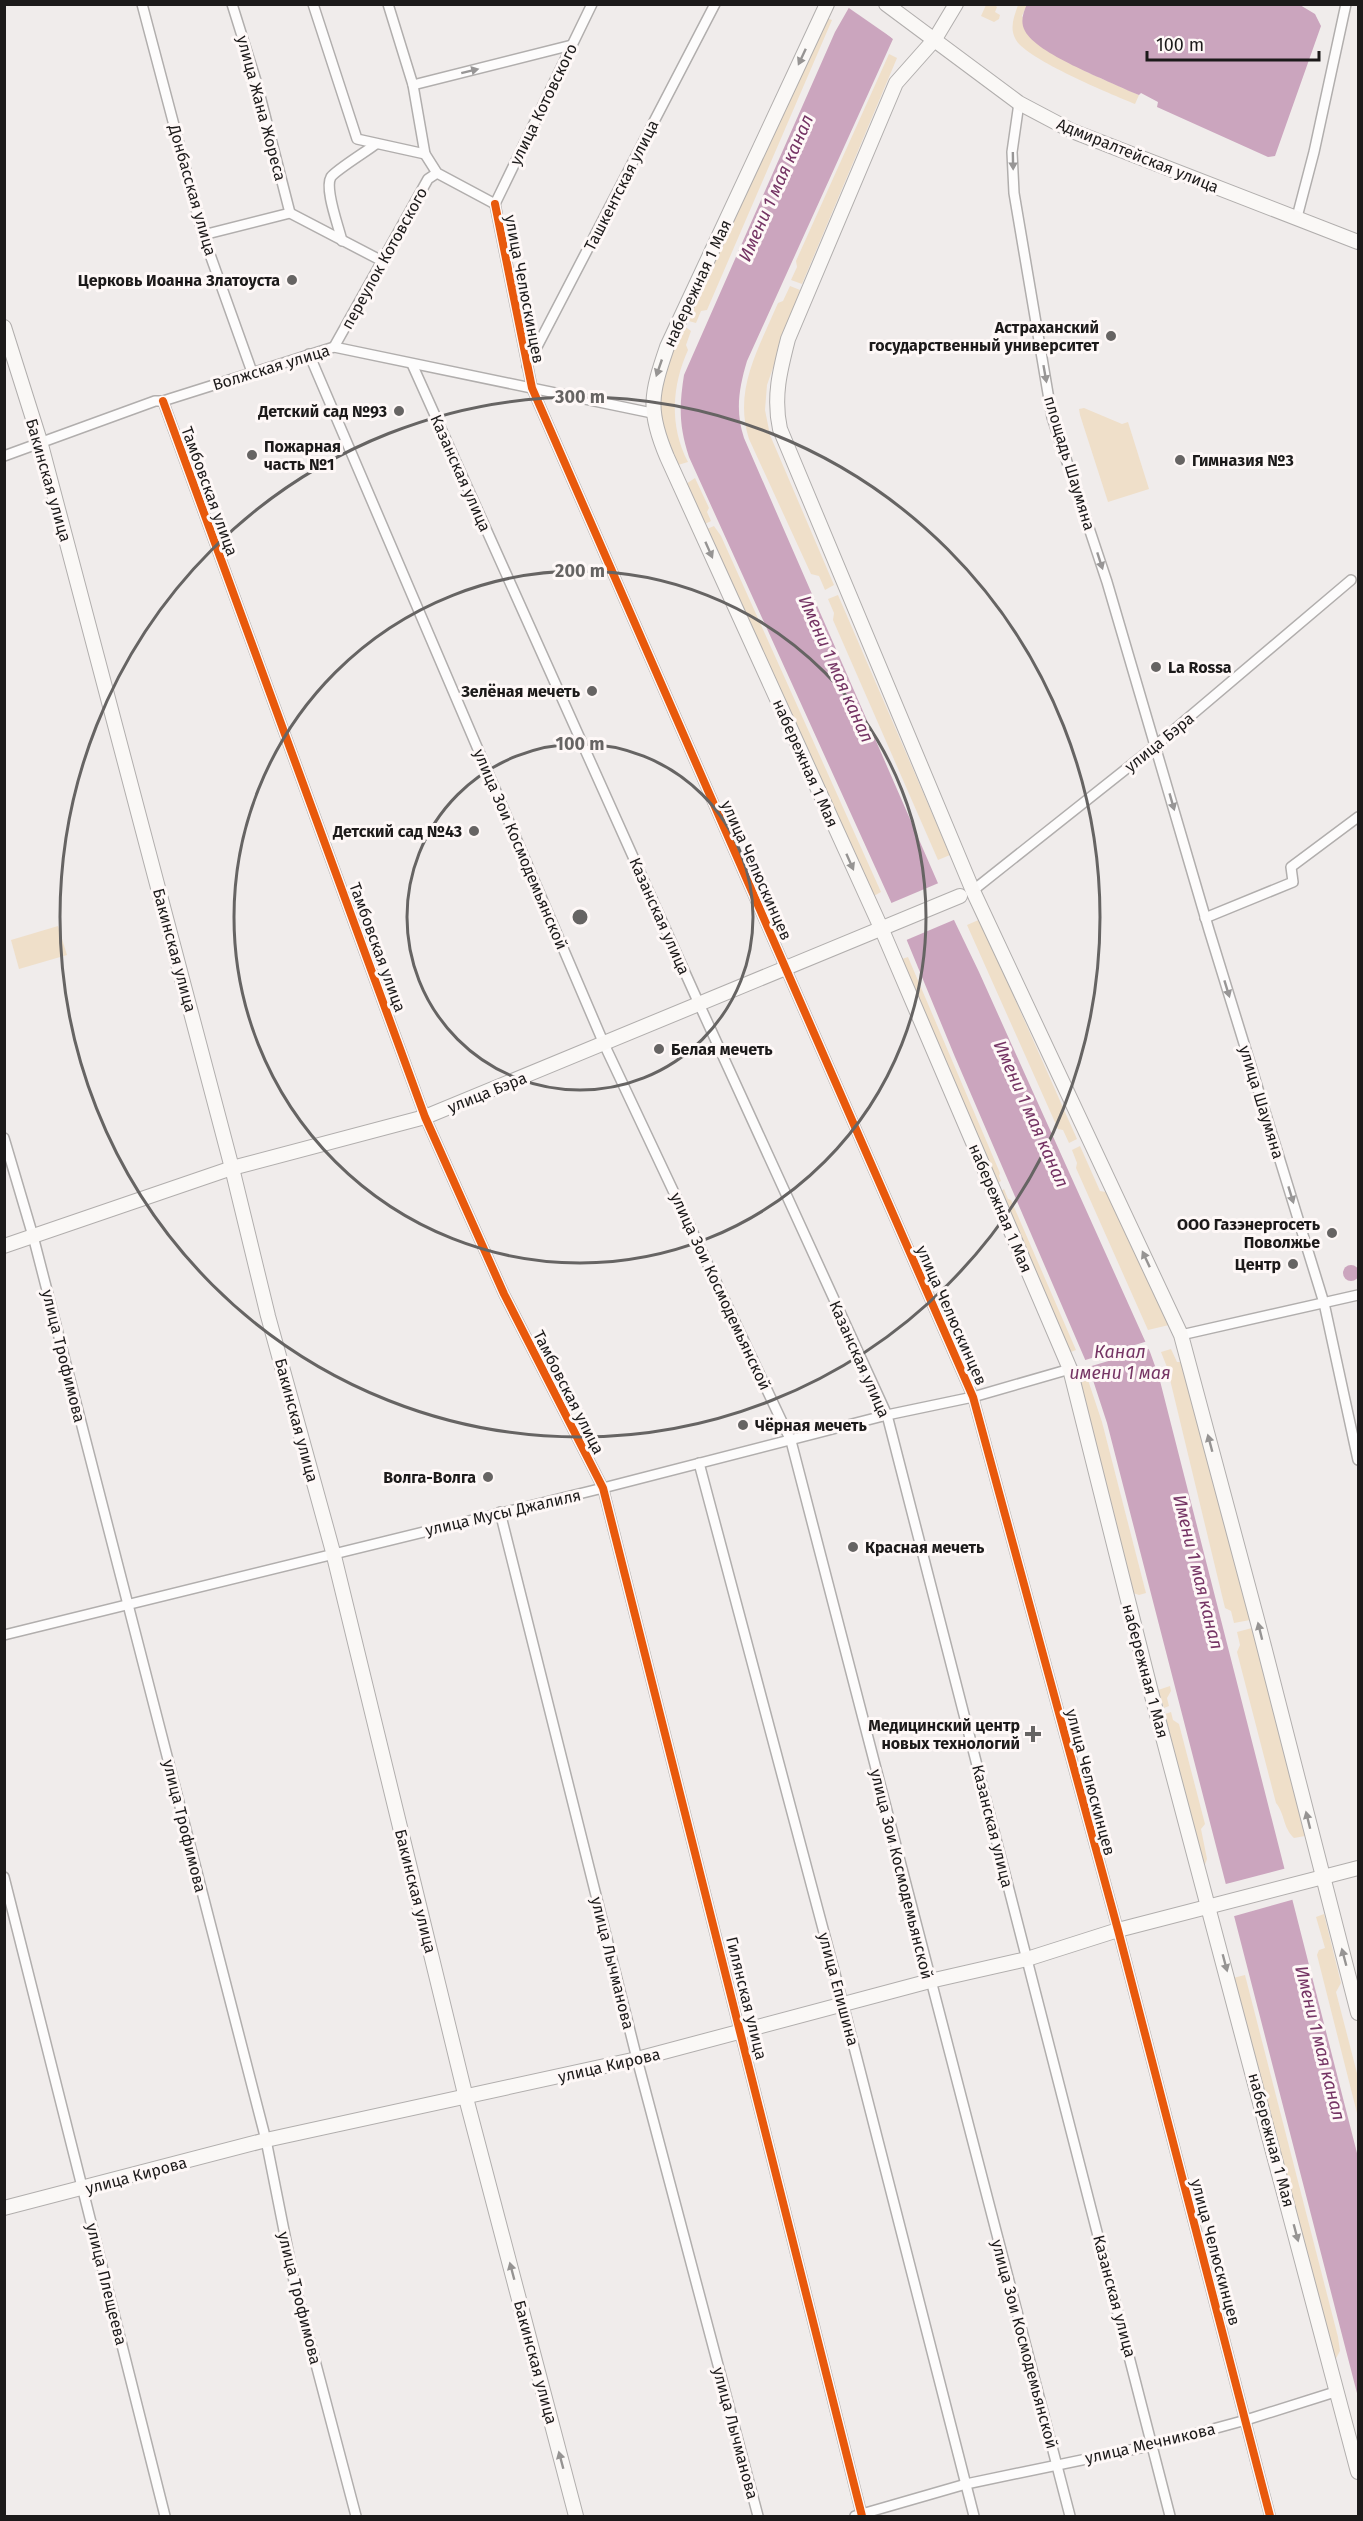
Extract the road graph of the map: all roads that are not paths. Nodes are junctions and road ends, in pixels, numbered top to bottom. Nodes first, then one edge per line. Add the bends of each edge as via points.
1 (142, 4) edge
2 (232, 4) edge
3 (313, 4) edge
4 (388, 4) edge
5 (592, 4) edge
6 (715, 4) edge
7 (827, 4) edge
8 (886, 4) edge
9 (956, 4) edge
10 (1346, 4) edge
11 (935, 39) junction
12 (573, 45) junction
13 (413, 85) junction
14 (1019, 103) junction
15 (376, 144) junction
16 (425, 154) junction
17 (437, 173) junction
18 (495, 204) junction
19 (290, 213) junction
20 (1297, 217) junction
21 (203, 235) junction
22 (342, 241) junction
23 (1359, 242) edge
24 (384, 262) junction
25 (4, 327) edge
26 (334, 347) junction
27 (309, 354) junction
28 (412, 364) junction
29 (527, 366) junction
30 (252, 372) junction
31 (532, 388) junction
32 (163, 401) junction
33 (652, 412) junction
34 (40, 441) junction
35 (4, 456) edge
36 (1351, 580) dead end
37 (1155, 746) junction
38 (1359, 817) edge
39 (967, 894) junction
40 (1205, 918) junction
41 (886, 928) junction
42 (786, 969) junction
43 (700, 1006) junction
44 (604, 1044) junction
45 (425, 1117) junction
46 (4, 1138) edge
47 (232, 1168) junction
48 (33, 1236) junction
49 (4, 1246) edge
50 (1359, 1295) edge
51 (1324, 1303) junction
52 (1181, 1335) junction
53 (1070, 1369) junction
54 (973, 1397) junction
55 (887, 1415) junction
56 (790, 1440) junction
57 (1359, 1460) edge
58 (699, 1463) junction
59 (603, 1488) junction
60 (500, 1512) junction
61 (333, 1552) junction
62 (128, 1605) junction
63 (4, 1635) edge
64 (1359, 1868) edge
65 (4, 1877) edge
66 (1323, 1877) junction
67 (1215, 1905) junction
68 (1118, 1930) junction
69 (1027, 1959) junction
70 (930, 1982) junction
71 (843, 2004) junction
72 (1359, 2013) edge
73 (741, 2031) junction
74 (637, 2059) junction
75 (466, 2098) junction
76 (266, 2140) junction
77 (83, 2189) junction
78 (4, 2208) edge
79 (1338, 2391) junction
80 (1246, 2420) junction
81 (1154, 2445) junction
82 (1057, 2464) junction
83 (1359, 2472) edge
84 (966, 2484) junction
85 (860, 2516) edge
86 (165, 2517) edge
87 (356, 2517) edge
88 (576, 2517) edge
89 (758, 2517) edge
90 (974, 2517) edge
91 (1070, 2517) edge
92 (1170, 2517) edge
93 (1270, 2517) edge

1 - 21 street, Донбасская улица
2 - 19 street, улица Жана Жореса
3 - 15 street via 357,140
4 - 13 street
5 - 12 street, улица Котовского
6 - 29 street, Ташкентская улица
7 -> 33 main road, набережная 1 Мая via 667,347 653,386
8 - 11 main road, Адмиралтейская улица
9 - 11 main road
10 - 20 street
11 - 14 main road, Адмиралтейская улица
11 - 39 main road via 896,82 788,339 778,377 776,411 784,443
13 -> 12 street
12 - 18 street, улица Котовского
13 - 16 street
14 - 20 main road, Адмиралтейская улица via 1072,131
14 -> 37 street, площадь Шаумяна via 1012,152 1014,193 1052,417 1107,582
15 - 16 street
15 - 22 street via 334,174 329,182
16 - 17 street
17 - 18 street
17 - 24 street, переулок Котовского via 428,179
18 - 29 street, улица Челюскинцев
19 - 21 street
19 - 22 street
20 - 23 main road, Адмиралтейская улица
21 - 30 street, Донбасская улица
22 - 24 street
24 - 26 street, переулок Котовского
25 - 34 main road, Бакинская улица
26 - 27 street, Волжская улица
26 - 28 street, Волжская улица
27 - 30 street, Волжская улица
27 - 44 street, улица Зои Космодемьянской
28 - 31 street, Волжская улица
28 - 43 street, Казанская улица
29 - 31 street, улица Челюскинцев
30 - 32 street, Волжская улица
31 - 33 street, Волжская улица
31 - 42 street, улица Челюскинцев
32 - 34 street, Волжская улица
32 - 45 street, Тамбовская улица
33 -> 41 main road, набережная 1 Мая via 666,457
34 - 35 street, Волжская улица
34 - 47 main road, Бакинская улица
36 - 37 street, улица Бэра
37 - 39 street, улица Бэра
37 -> 40 street, улица Шаумяна
38 - 40 street via 1291,867 1293,882
39 - 41 main road, улица Бэра
52 -> 39 main road
40 -> 51 street, улица Шаумяна
41 - 42 main road, улица Бэра
41 - 53 main road, набережная 1 Мая
42 - 43 main road, улица Бэра
42 - 54 street, улица Челюскинцев
43 - 44 main road, улица Бэра
43 - 55 street, Казанская улица
44 - 45 main road, улица Бэра
44 - 56 street, улица Зои Космодемьянской
45 - 47 main road, улица Бэра
45 - 59 street, Тамбовская улица via 504,1294
46 - 48 street, улица Трофимова
47 - 48 main road, улица Бэра
47 - 61 main road, Бакинская улица
48 - 49 main road, улица Бэра
48 - 62 street, улица Трофимова
50 - 51 street
51 - 52 street
51 - 57 street, улица Шаумяна
66 -> 52 main road
53 - 54 street, улица Мусы Джалиля
53 - 67 main road, набережная 1 Мая via 1145,1671
54 - 55 street, улица Мусы Джалиля
54 - 68 street, улица Челюскинцев
55 - 56 street, улица Мусы Джалиля
55 - 69 street, Казанская улица
56 - 58 street, улица Мусы Джалиля
56 - 70 street, улица Зои Космодемьянской
58 - 59 street, улица Мусы Джалиля
58 - 71 street, улица Епишина
59 - 60 street, улица Мусы Джалиля
59 - 73 street, Гилянская улица
60 - 61 street, улица Мусы Джалиля
60 - 74 street, улица Лычманова
61 - 62 street, улица Мусы Джалиля
61 - 75 main road, Бакинская улица
62 - 63 street, улица Мусы Джалиля
62 - 76 street, улица Трофимова
64 - 66 main road
65 - 77 street, улица Плещеева
66 - 67 main road, улица Кирова
72 -> 66 main road
67 - 68 main road, улица Кирова
67 -> 79 main road, набережная 1 Мая
68 - 69 main road, улица Кирова
68 - 80 street, улица Челюскинцев
69 - 70 main road, улица Кирова
69 - 81 street, Казанская улица
70 - 71 main road, улица Кирова
70 - 82 street, улица Зои Космодемьянской
71 - 73 main road, улица Кирова
71 - 84 street, улица Епишина
73 - 74 main road, улица Кирова
73 - 85 street, Гилянская улица
74 - 75 main road, улица Кирова
74 - 89 street, улица Лычманова
75 - 76 main road, улица Кирова
88 -> 75 main road, Бакинская улица
76 - 77 main road, улица Кирова
76 - 87 street, улица Трофимова via 294,2282
77 - 78 main road, улица Кирова
77 - 86 street, улица Плещеева
79 - 80 street, улица Мечникова
79 - 83 main road, набережная 1 Мая
80 - 81 street, улица Мечникова
80 - 93 street, улица Челюскинцев
81 - 82 street, улица Мечникова
81 - 92 street, Казанская улица
82 - 84 street, улица Мечникова
82 - 91 street, улица Зои Космодемьянской
84 - 85 street, улица Мечникова
84 - 90 street, улица Епишина

